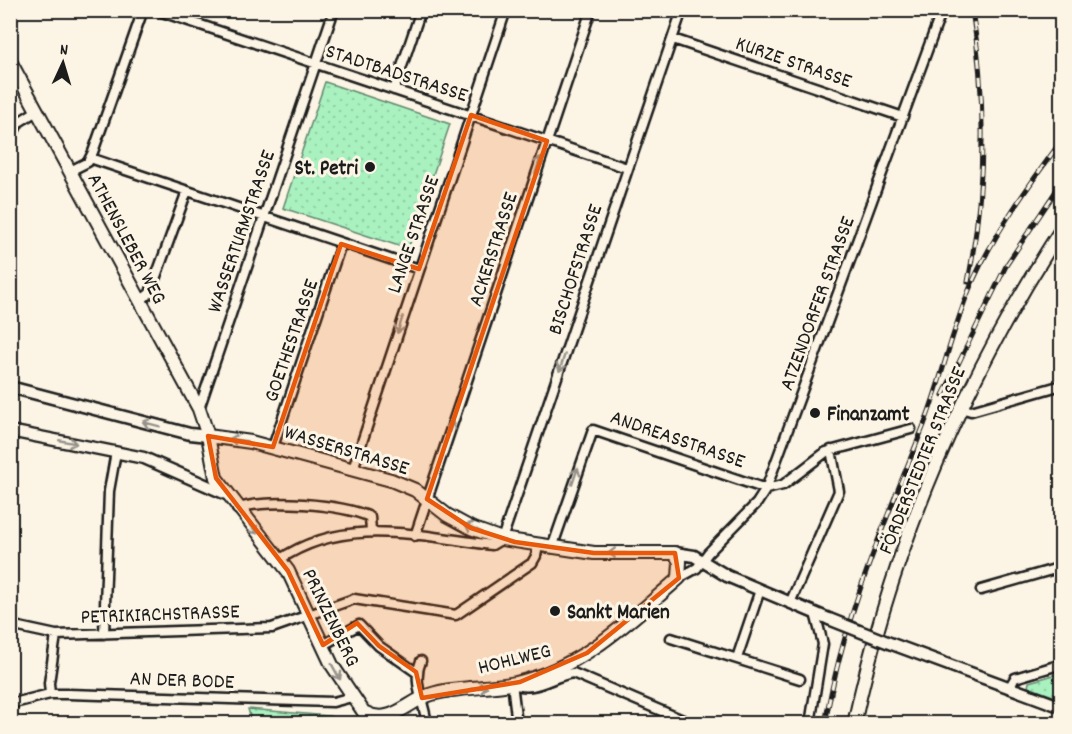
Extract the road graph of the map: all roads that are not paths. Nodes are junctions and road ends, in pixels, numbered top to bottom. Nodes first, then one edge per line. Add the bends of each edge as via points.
1 (143, 10) edge
2 (156, 10) edge
3 (334, 10) edge
4 (421, 10) edge
5 (506, 10) edge
6 (591, 10) edge
7 (682, 10) edge
8 (942, 10) edge
9 (673, 39) junction
10 (10, 61) edge
11 (316, 64) junction
12 (394, 90) junction
13 (38, 110) junction
14 (471, 115) junction
15 (903, 117) junction
16 (11, 136) edge
17 (547, 141) junction
18 (90, 158) junction
19 (627, 168) junction
20 (70, 171) junction
21 (187, 191) junction
22 (264, 217) junction
23 (1062, 228) edge
24 (341, 244) junction
25 (419, 269) junction
26 (140, 300) junction
27 (1062, 385) edge
28 (10, 387) edge
29 (960, 408) junction
30 (199, 409) junction
31 (910, 429) dead end
32 (10, 431) edge
33 (208, 436) junction
34 (273, 447) junction
35 (831, 450) junction
36 (116, 452) junction
37 (353, 469) junction
38 (766, 489) junction
39 (226, 494) junction
40 (427, 499) junction
41 (237, 508) junction
42 (371, 531) junction
43 (415, 536) junction
44 (502, 539) junction
45 (538, 546) junction
46 (552, 548) junction
47 (675, 553) junction
48 (279, 560) junction
49 (702, 562) junction
50 (1062, 567) edge
51 (679, 578) junction
52 (760, 590) junction
53 (981, 590) dead end
54 (790, 603) junction
55 (815, 613) junction
56 (310, 615) junction
57 (10, 625) edge
58 (104, 634) junction
59 (56, 635) junction
60 (671, 638) dead end
61 (323, 645) junction
62 (737, 658) junction
63 (421, 661) dead end
64 (1062, 664) edge
65 (416, 672) junction
66 (800, 679) dead end
67 (512, 683) junction
68 (1009, 688) junction
69 (50, 694) junction
70 (352, 697) junction
71 (422, 698) junction
72 (10, 704) edge
73 (1062, 707) edge
74 (404, 709) junction
75 (369, 718) edge
76 (398, 723) edge
77 (427, 723) edge
78 (517, 723) edge
79 (692, 723) edge
80 (810, 723) edge
81 (854, 723) edge

1 - 18 street
2 - 11 street, STADTBADSTRASSE
3 - 11 street, WASSERTURMSTRASSE
4 - 12 street
5 - 14 street, LANGE STRASSE
6 - 17 street, ACKERSTRASSE
7 - 9 street, BISCHOFSTRASSE
8 - 15 street, ATZENDORFER STRASSE
9 - 15 street, KURZE STRASSE
9 - 19 street, BISCHOFSTRASSE
10 - 13 main road, ATHENSLEBER WEG
11 - 12 street, STADTBADSTRASSE
11 - 22 street, WASSERTURMSTRASSE
12 - 14 street, STADTBADSTRASSE
13 - 16 street via 19,122
13 - 20 main road, ATHENSLEBER WEG
14 - 17 street, STADTBADSTRASSE
14 - 25 street, LANGE STRASSE
15 - 38 street, ATZENDORFER STRASSE
17 - 19 street, STADTBADSTRASSE
40 -> 17 street, ACKERSTRASSE
18 - 20 street
18 - 21 street
19 -> 44 street, BISCHOFSTRASSE
20 - 26 main road, ATHENSLEBER WEG
21 - 22 street
21 - 26 street via 150,293
22 - 24 street
22 - 30 street, WASSERTURMSTRASSE
23 - 29 main road, FÖRDERSTEDTER STRASSE via 1001,329
24 - 25 street
24 - 34 street, GOETHESTRASSE
25 -> 37 street, LANGE STRASSE
26 - 30 main road, ATHENSLEBER WEG
27 - 29 street via 971,411
33 -> 28 street, WASSERSTRASSE
29 - 81 main road, FÖRDERSTEDTER STRASSE via 891,587 868,660
30 - 33 main road, ATHENSLEBER WEG
31 - 35 street
32 -> 36 street
34 -> 33 main road, WASSERSTRASSE
33 - 39 main road, PRINZENBERG via 216,478
34 - 37 main road, WASSERSTRASSE
35 - 38 street via 783,485
35 - 54 street via 839,490
36 - 39 street via 144,458
36 - 58 street via 109,491
37 - 40 main road, WASSERSTRASSE via 391,480
46 -> 38 street, ANDREASSTRASSE via 593,430
38 - 49 street, ATZENDORFER STRASSE
39 - 41 main road, PRINZENBERG
40 - 43 street, ACKERSTRASSE
44 -> 40 main road, WASSERSTRASSE via 463,524
41 - 42 street via 263,504 333,508 370,517
41 -> 48 main road, PRINZENBERG
42 - 43 street
42 - 48 street via 310,543
43 - 44 street via 492,545
44 - 45 main road, WASSERSTRASSE
45 - 46 main road, WASSERSTRASSE
45 - 56 street, PETRIKIRCHSTRASSE via 531,563 456,615 354,599
47 -> 46 main road, WASSERSTRASSE via 594,553
47 - 49 street via 694,556
47 - 51 main road via 681,562
48 - 56 main road, PRINZENBERG via 296,584
49 - 51 street, ATZENDORFER STRASSE
49 - 52 street
50 - 53 street
51 - 67 main road, HOHLWEG via 620,630 587,653
52 - 54 street
52 - 62 street
54 - 55 street
55 - 68 street, bridge
55 - 80 street via 823,644
56 - 58 street, PETRIKIRCHSTRASSE via 272,628
56 - 61 main road, PRINZENBERG
57 - 59 street, PETRIKIRCHSTRASSE
58 - 59 street, PETRIKIRCHSTRASSE
59 - 69 street
60 - 62 street
61 - 65 street via 359,625 379,646
61 -> 70 main road, PRINZENBERG
62 - 66 street
63 - 65 street
64 - 68 street via 1015,678
65 - 71 street
71 -> 67 main road, HOHLWEG
67 - 78 street
67 - 79 street via 530,687 573,674
68 - 73 street
69 - 70 street, AN DER BODE via 333,702
69 - 72 street, AN DER BODE
70 - 75 main road, PRINZENBERG
71 - 74 main road, HOHLWEG
71 - 77 street
74 - 75 main road, HOHLWEG
74 - 76 main road

